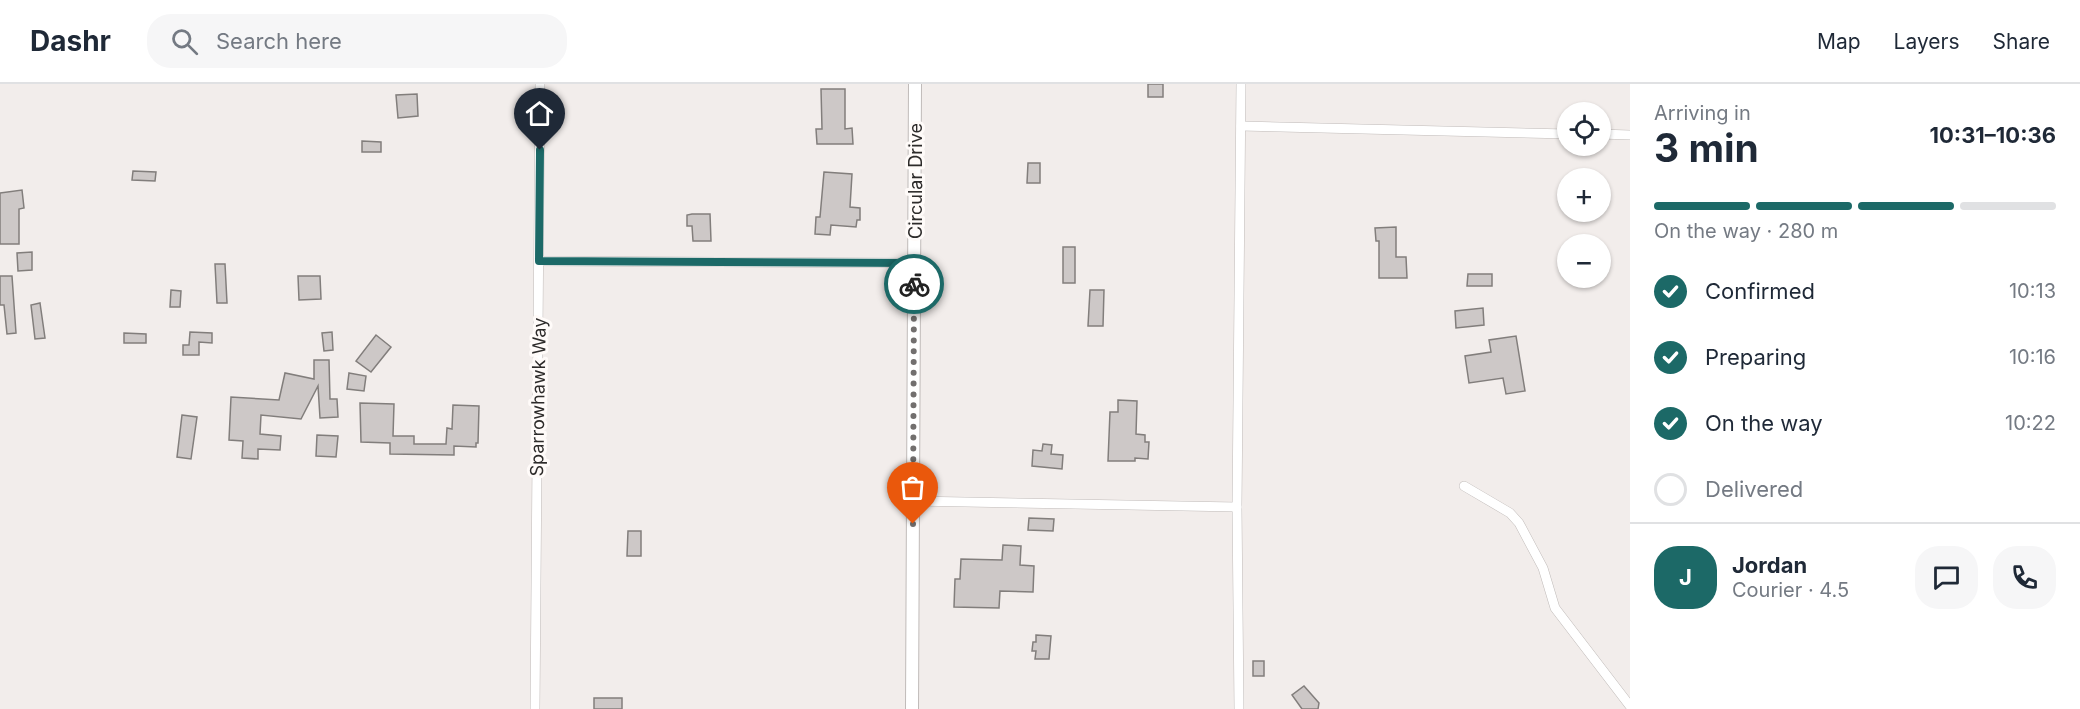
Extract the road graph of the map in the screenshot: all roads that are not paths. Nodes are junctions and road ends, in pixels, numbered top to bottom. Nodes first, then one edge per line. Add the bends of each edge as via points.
1 (540, 84) edge
2 (915, 84) edge
3 (1241, 84) edge
4 (1241, 126) junction
5 (1557, 134) edge
6 (1611, 134) edge
7 (1630, 135) edge
8 (539, 261) junction
9 (914, 263) junction
10 (1464, 486) dead end
11 (913, 501) junction
12 (1237, 507) junction
13 (1630, 706) edge
14 (535, 709) edge
15 (912, 709) edge
16 (1239, 709) edge

1 - 8 street, Sparrowhawk Way
2 - 9 street, Circular Drive
3 - 4 street
4 - 5 street
4 - 12 street
6 - 7 street
8 - 9 street
8 - 14 street, Sparrowhawk Way
9 - 11 street, Circular Drive
10 - 13 street via 1510,513 1519,523 1543,568 1554,608
11 - 12 street
11 - 15 street, Circular Drive
12 - 16 street

